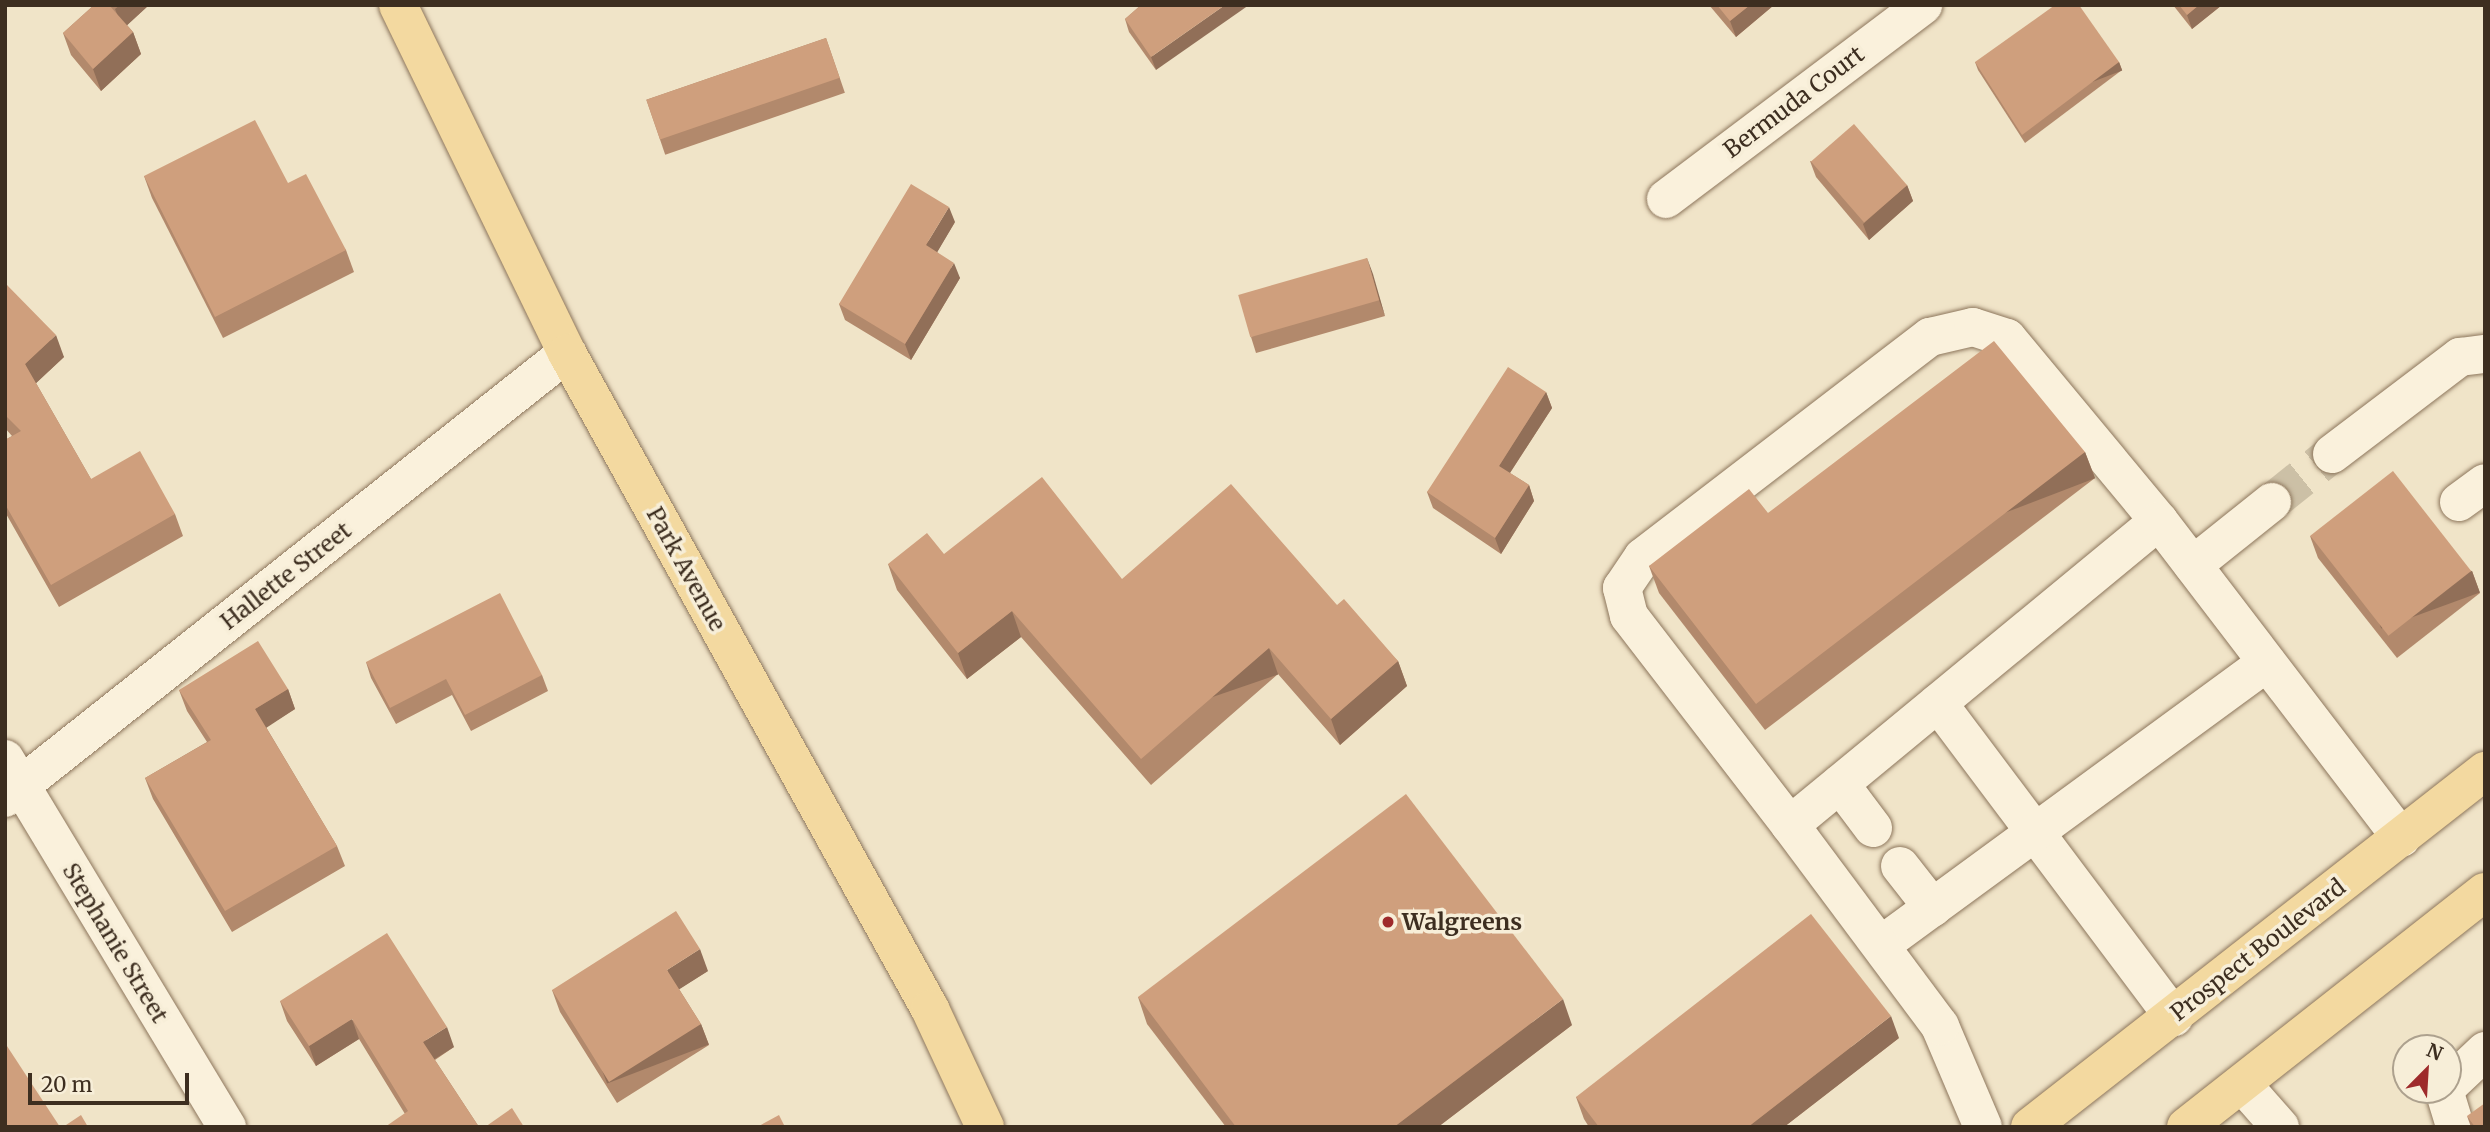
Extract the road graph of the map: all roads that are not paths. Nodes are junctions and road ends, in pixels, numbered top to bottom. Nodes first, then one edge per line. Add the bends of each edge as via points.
1 (398, 5) edge
2 (1923, 5) edge
3 (1665, 199) dead end
4 (567, 353) junction
5 (2485, 355) edge
6 (2332, 454) tunnel mouth
7 (2272, 502) tunnel mouth
8 (2159, 521) junction
9 (2193, 565) junction
10 (2267, 663) junction
11 (1938, 703) junction
12 (2485, 771) edge
13 (10, 782) edge
14 (1840, 784) junction
15 (1790, 825) junction
16 (1873, 828) dead end
17 (2036, 835) junction
18 (2401, 838) junction
19 (1900, 866) dead end
20 (2482, 900) edge
21 (1933, 908) junction
22 (1881, 945) junction
23 (2174, 1017) junction
24 (2485, 1051) edge
25 (2462, 1073) edge
26 (2243, 1085) junction
27 (2448, 1104) edge
28 (227, 1127) edge
29 (985, 1127) edge
30 (1983, 1127) edge
31 (2030, 1127) edge
32 (2186, 1127) edge
33 (2280, 1127) edge
34 (2455, 1127) edge

1 - 4 main road, Park Avenue
2 - 3 street, Bermuda Court
4 - 13 street, Hallette Street
4 - 29 main road, Park Avenue via 930,1009
5 - 6 street via 2460,357
7 - 9 street
8 - 9 street
8 - 11 street
8 - 15 street via 2007,338 1973,327 1930,337 1643,557 1622,588 1629,615
9 - 10 street
10 - 17 street
10 - 18 street
11 - 14 street
11 - 17 street
12 - 18 main road, Prospect Boulevard
13 - 28 street, Stephanie Street
14 - 15 street
14 - 16 street
15 - 22 street
17 - 21 street
17 - 23 street
18 - 23 main road, Prospect Boulevard
19 - 21 street
20 - 26 main road
21 - 22 street
22 - 30 street via 1940,1026
23 - 31 main road, Prospect Boulevard
24 - 25 street
26 - 32 main road
26 - 33 street
27 - 34 street

